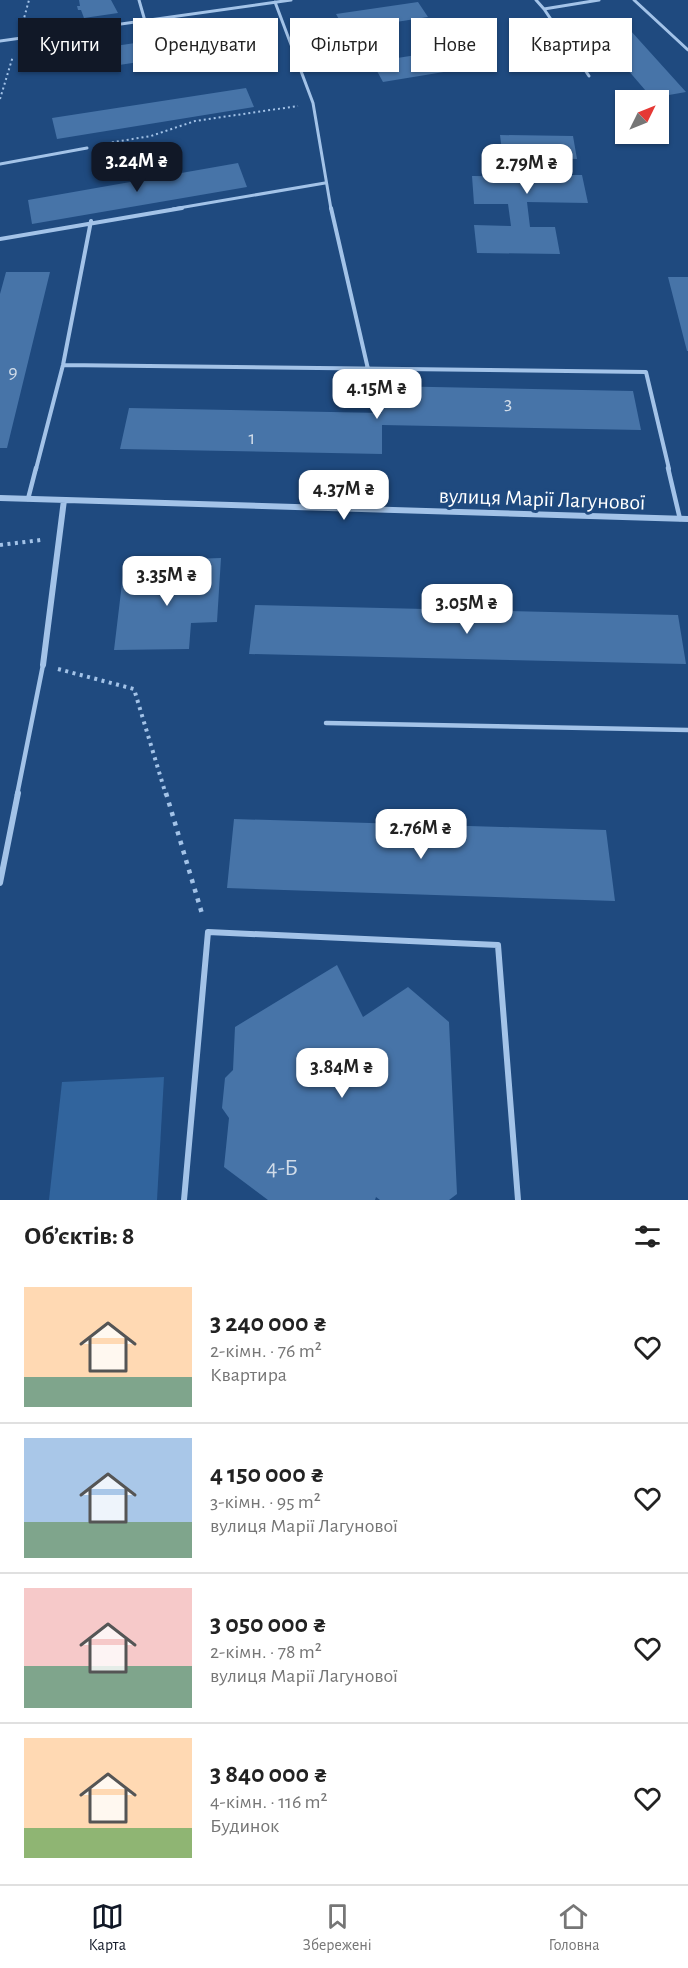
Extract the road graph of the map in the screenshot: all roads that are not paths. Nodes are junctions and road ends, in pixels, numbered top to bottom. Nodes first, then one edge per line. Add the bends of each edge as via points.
1 (139, 0) edge
2 (291, 0) edge
3 (536, 0) edge
4 (599, 0) edge
5 (634, 0) edge
6 (275, 2) junction
7 (544, 9) junction
8 (144, 18) edge
9 (166, 18) edge
10 (133, 23) edge
11 (0, 41) edge
12 (688, 50) edge
13 (589, 76) dead end
14 (87, 148) road end
15 (0, 164) edge
16 (325, 183) junction
17 (91, 221) junction
18 (0, 239) edge
19 (63, 365) junction
20 (368, 369) junction
21 (0, 498) edge
22 (28, 499) junction
23 (64, 500) junction
24 (680, 519) junction
25 (688, 519) edge
26 (43, 665) joint
27 (326, 723) dead end
28 (688, 730) edge
29 (0, 883) edge
30 (184, 1200) edge
31 (518, 1200) edge

1 - 8 lane
2 - 6 lane
3 - 7 lane
4 - 7 lane
5 - 12 lane
6 - 9 lane
6 - 16 lane via 313,104
7 - 13 lane
10 - 11 lane
14 - 15 lane
16 - 17 lane
16 - 20 lane
17 - 18 lane
17 - 19 lane
19 - 20 lane
19 - 22 lane
20 - 24 lane via 646,372
21 - 22 street, вулиця Марії Лагунової
22 - 23 street, вулиця Марії Лагунової
23 - 24 street, вулиця Марії Лагунової
23 - 26 street
24 - 25 street, вулиця Марії Лагунової
26 - 29 lane
27 - 28 lane
30 - 31 lane via 208,932 498,945

